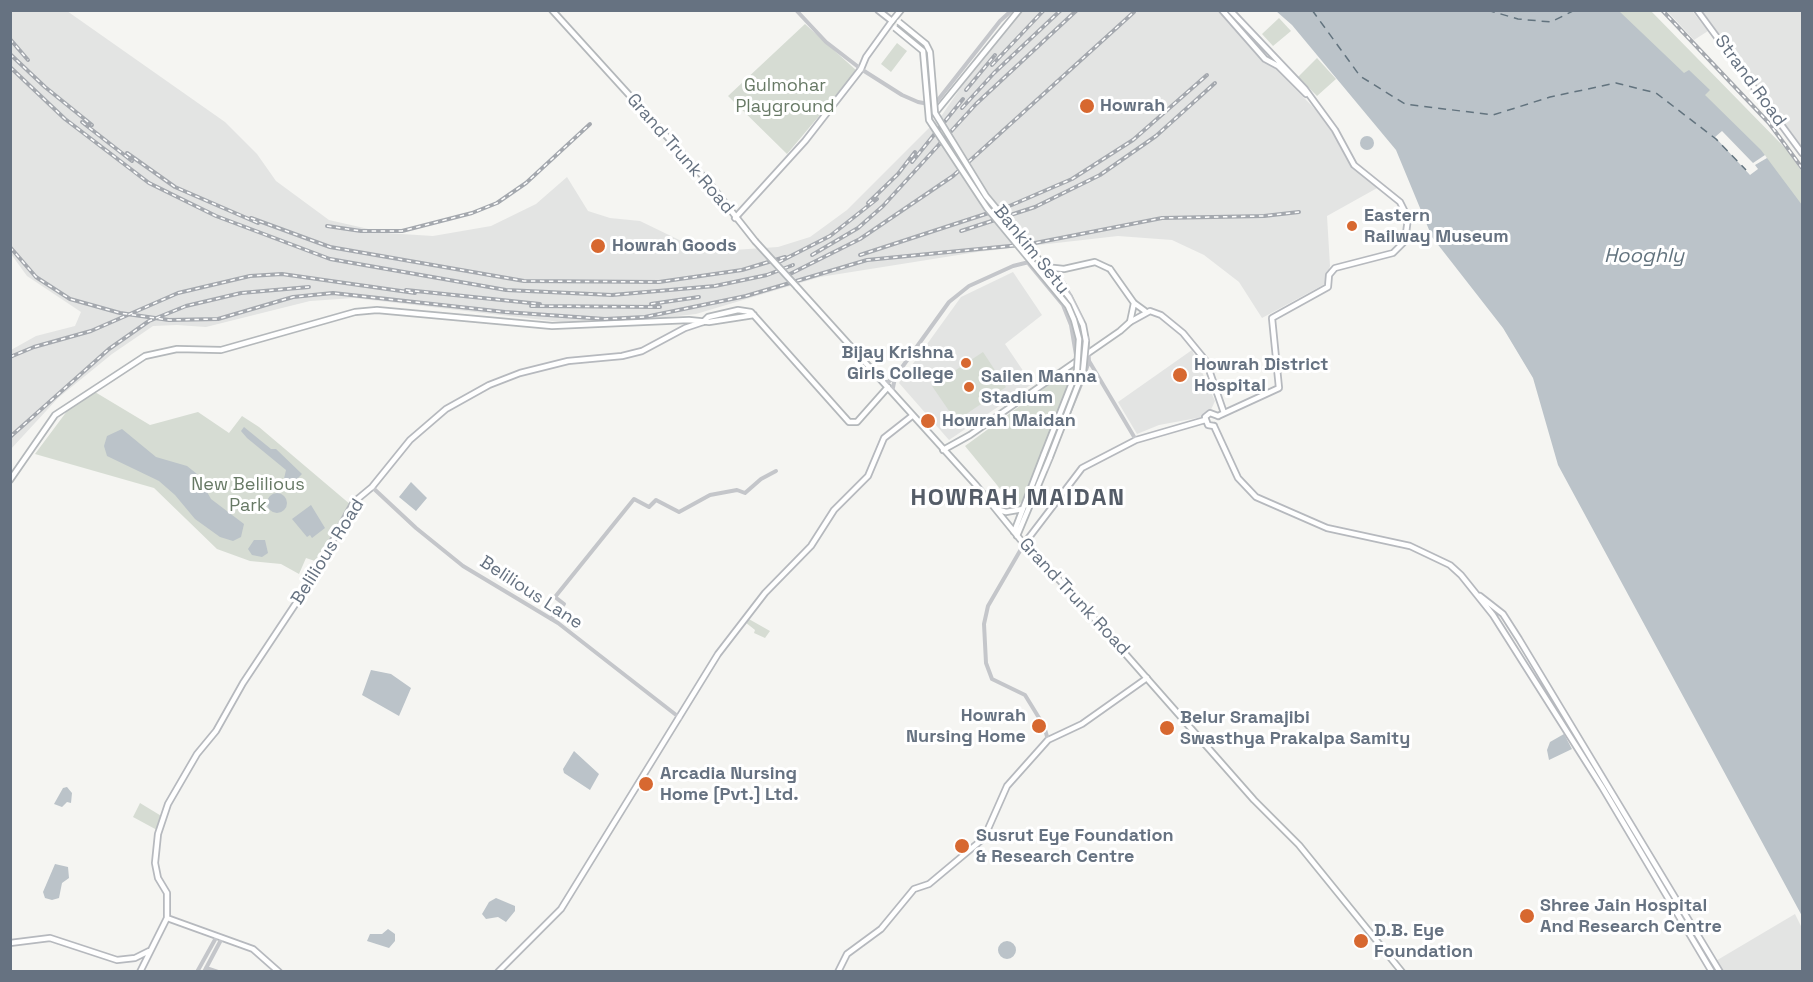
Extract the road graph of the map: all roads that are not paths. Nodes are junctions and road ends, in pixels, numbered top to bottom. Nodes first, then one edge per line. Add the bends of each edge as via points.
1 (552, 10) edge
2 (796, 10) edge
3 (878, 10) edge
4 (901, 10) edge
5 (1012, 10) edge
6 (1019, 10) edge
7 (1222, 10) edge
8 (1230, 10) edge
9 (1697, 10) edge
10 (892, 21) junction
11 (861, 69) junction
12 (1306, 94) junction
13 (935, 113) junction
14 (1803, 153) edge
15 (735, 219) junction
16 (1029, 264) junction
17 (1045, 267) junction
18 (1134, 303) junction
19 (1145, 312) junction
20 (703, 322) junction
21 (1130, 322) junction
22 (1089, 350) junction
23 (1076, 361) junction
24 (1089, 361) junction
25 (895, 377) junction
26 (886, 386) junction
27 (892, 392) junction
28 (1224, 413) junction
29 (912, 416) junction
30 (1218, 416) junction
31 (1205, 420) junction
32 (1214, 426) junction
33 (1136, 440) junction
34 (943, 450) junction
35 (1046, 470) junction
36 (776, 471) dead end
37 (10, 480) edge
38 (372, 487) junction
39 (995, 509) junction
40 (1023, 509) junction
41 (1016, 534) junction
42 (1024, 544) junction
43 (1478, 594) junction
44 (551, 619) junction
45 (1147, 678) junction
46 (680, 718) junction
47 (1048, 740) junction
48 (167, 918) junction
49 (220, 937) junction
50 (10, 943) edge
51 (150, 951) junction
52 (205, 970) edge
53 (140, 972) edge
54 (197, 972) edge
55 (218, 972) edge
56 (279, 972) edge
57 (498, 972) edge
58 (838, 972) edge
59 (1402, 972) edge
60 (1712, 972) edge
61 (1720, 972) edge

1 - 15 main road, Grand Trunk Road via 710,184
2 - 11 street via 826,42
3 - 10 main road
4 - 10 main road
5 - 11 street via 934,105 902,95
6 - 13 main road
7 - 12 main road via 1265,59 1278,66
8 - 12 main road
9 - 14 main road, Strand Road
10 - 11 main road
10 - 13 main road, Bankim Setu, bridge via 899,22 926,44 930,52
10 - 40 main road, Bankim Setu, bridge via 923,51 929,120 987,208 1068,306 1074,320 1079,339 1077,370
11 - 15 main road via 805,141
12 - 28 main road via 1335,130 1354,165 1400,202 1408,218 1405,241 1393,253 1335,268 1329,275 1328,286 1272,318 1274,390
13 - 17 main road, Bankim Setu, bridge via 986,196
15 - 26 main road, Grand Trunk Road, bridge
16 - 22 street via 1041,259 1064,284 1080,313
16 - 23 street via 1064,305
16 - 25 street via 991,274 949,302
17 - 18 main road, bridge via 1064,270 1095,262 1110,269
17 - 35 main road, Bankim Setu, bridge via 1070,297 1086,341 1083,372
18 - 19 main road
18 - 21 main road
19 - 21 main road
19 - 28 main road via 1155,312 1168,321 1203,357
20 - 26 main road, Belilious Road via 708,317 738,310 754,315 849,422 857,422
20 - 37 main road via 552,326 377,310 355,312 221,350 177,349 145,356 55,415
20 - 38 main road, Belilious Road via 622,357 568,361 489,385 446,409 410,440
21 - 22 main road
22 - 23 main road
22 - 24 street
23 - 24 street
23 - 34 main road
24 - 33 street
24 - 35 street
25 - 26 street
25 - 27 street
26 - 27 main road, Grand Trunk Road
27 - 29 main road, Grand Trunk Road
28 - 30 main road
29 - 34 main road, Grand Trunk Road
29 - 46 main road via 884,438 868,477 834,510 811,546 765,594 718,654
30 - 31 main road via 1210,413
30 - 32 main road
31 - 32 main road
31 - 33 main road
32 - 43 main road via 1238,478 1256,497 1327,528 1424,551 1450,565
33 - 42 main road via 1082,468
34 - 39 main road, Grand Trunk Road
35 - 41 main road, Bankim Setu
36 - 44 street via 746,493 737,490 710,495 679,512 656,500 649,507 634,499 555,597 564,604
38 - 44 street, Belilious Lane via 463,566
38 - 48 main road, Belilious Road via 354,502 317,571 168,804 154,863 167,893
39 - 40 main road
39 - 41 main road, Grand Trunk Road
40 - 41 main road, Bankim Setu
41 - 42 main road, Grand Trunk Road
42 - 45 main road, Grand Trunk Road
42 - 47 street via 988,606 984,624 986,663 992,679 1025,695
43 - 60 main road via 1602,787
43 - 61 main road via 1503,614
44 - 46 street, Belilious Lane
45 - 47 main road via 1082,724
45 - 59 main road, Grand Trunk Road via 1299,845
46 - 57 main road via 561,909
47 - 58 main road via 1007,786 984,838 929,884 914,889 881,929 847,954
48 - 49 main road
48 - 51 main road
49 - 52 street
49 - 54 street
49 - 56 main road via 253,950
50 - 51 main road via 50,939 117,960
51 - 53 main road
52 - 55 street

